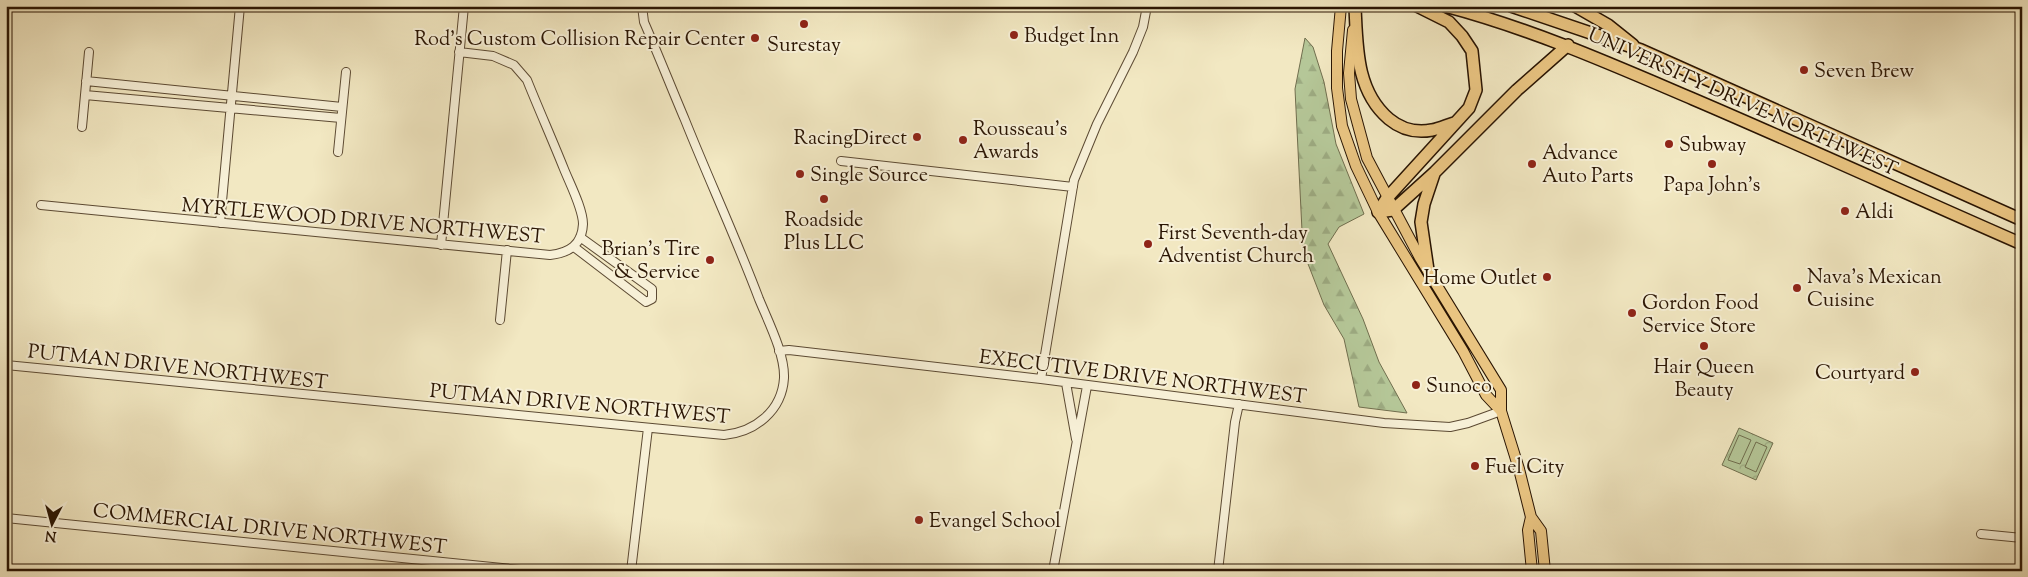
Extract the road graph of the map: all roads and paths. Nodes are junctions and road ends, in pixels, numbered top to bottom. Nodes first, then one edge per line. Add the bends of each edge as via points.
1 (240, 6) edge
2 (464, 6) edge
3 (642, 6) edge
4 (1147, 6) edge
5 (1341, 6) edge
6 (1417, 6) edge
7 (1445, 6) edge
8 (1511, 6) edge
9 (1575, 6) edge
10 (1355, 7) edge
11 (1568, 45) junction
12 (1641, 50) junction
13 (89, 52) dead end
14 (459, 52) junction
15 (346, 72) dead end
16 (86, 81) junction
17 (232, 94) junction
18 (85, 95) junction
19 (342, 106) junction
20 (230, 108) junction
21 (341, 118) junction
22 (1456, 122) junction
23 (82, 127) dead end
24 (338, 152) dead end
25 (841, 161) dead end
26 (1435, 172) junction
27 (1073, 188) junction
28 (1388, 198) junction
29 (41, 204) dead end
30 (1393, 210) junction
31 (1378, 212) junction
32 (2022, 220) edge
33 (220, 223) junction
34 (580, 237) junction
35 (2022, 244) edge
36 (441, 245) junction
37 (574, 247) junction
38 (507, 250) junction
39 (1428, 270) junction
40 (500, 320) dead end
41 (779, 351) junction
42 (6, 365) edge
43 (1041, 379) junction
44 (1066, 383) junction
45 (1087, 386) junction
46 (1239, 404) junction
47 (1501, 411) junction
48 (648, 428) junction
49 (1077, 444) junction
50 (1531, 517) junction
51 (6, 518) edge
52 (1981, 534) dead end
53 (2022, 538) edge
54 (531, 571) edge
55 (631, 571) edge
56 (1053, 571) edge
57 (1218, 571) edge
58 (1532, 571) edge
59 (1545, 571) edge

1 - 17 street
2 - 14 street
3 - 41 street, PUTMAN DRIVE NORTHWEST via 644,22
4 - 27 street via 1133,52 1082,159
5 - 31 main road via 1337,88 1342,126 1356,166
6 - 22 highway via 1449,22 1472,51 1476,90 1469,108
7 - 11 highway, UNIVERSITY DRIVE NORTHWEST
8 - 12 highway, UNIVERSITY DRIVE NORTHWEST
9 - 12 highway
10 - 22 highway via 1362,77 1379,111 1412,131 1433,130
10 - 28 main road via 1351,99 1367,158
11 - 26 highway via 1517,90
11 - 35 highway, UNIVERSITY DRIVE NORTHWEST
12 - 32 highway, UNIVERSITY DRIVE NORTHWEST
13 - 16 street
14 - 34 street via 493,56 514,65 527,80 574,193 583,223
14 - 36 street
15 - 19 street
16 - 17 street
16 - 18 street
17 - 19 street
17 - 20 street
18 - 20 street
18 - 23 street
19 - 21 street
20 - 21 street
20 - 33 street
21 - 24 street
22 - 28 highway
25 - 27 street
26 - 30 highway
26 - 39 highway via 1421,222
27 - 43 street
28 - 30 main road
28 - 31 highway
29 - 33 street, MYRTLEWOOD DRIVE NORTHWEST
30 - 31 highway
30 - 39 main road
31 - 47 main road via 1463,351 1486,395
33 - 36 street, MYRTLEWOOD DRIVE NORTHWEST
34 - 37 street
34 - 37 street via 652,289 652,299 646,302
36 - 38 street, MYRTLEWOOD DRIVE NORTHWEST
37 - 38 street, MYRTLEWOOD DRIVE NORTHWEST via 565,254 550,255
38 - 40 street
39 - 47 main road via 1501,390
41 - 43 street, EXECUTIVE DRIVE NORTHWEST via 796,350
41 - 48 street, PUTMAN DRIVE NORTHWEST via 784,377 782,389 776,405 754,426 724,435
42 - 48 street, PUTMAN DRIVE NORTHWEST
43 - 44 street, EXECUTIVE DRIVE NORTHWEST
44 - 45 street, EXECUTIVE DRIVE NORTHWEST
44 - 49 street
45 - 46 street, EXECUTIVE DRIVE NORTHWEST
45 - 49 street
46 - 47 street, EXECUTIVE DRIVE NORTHWEST via 1384,423 1450,427
46 - 57 street
47 - 50 main road
48 - 55 street
49 - 56 street
50 - 58 main road via 1528,530
50 - 59 main road via 1541,531
51 - 54 street, COMMERCIAL DRIVE NORTHWEST
52 - 53 street

